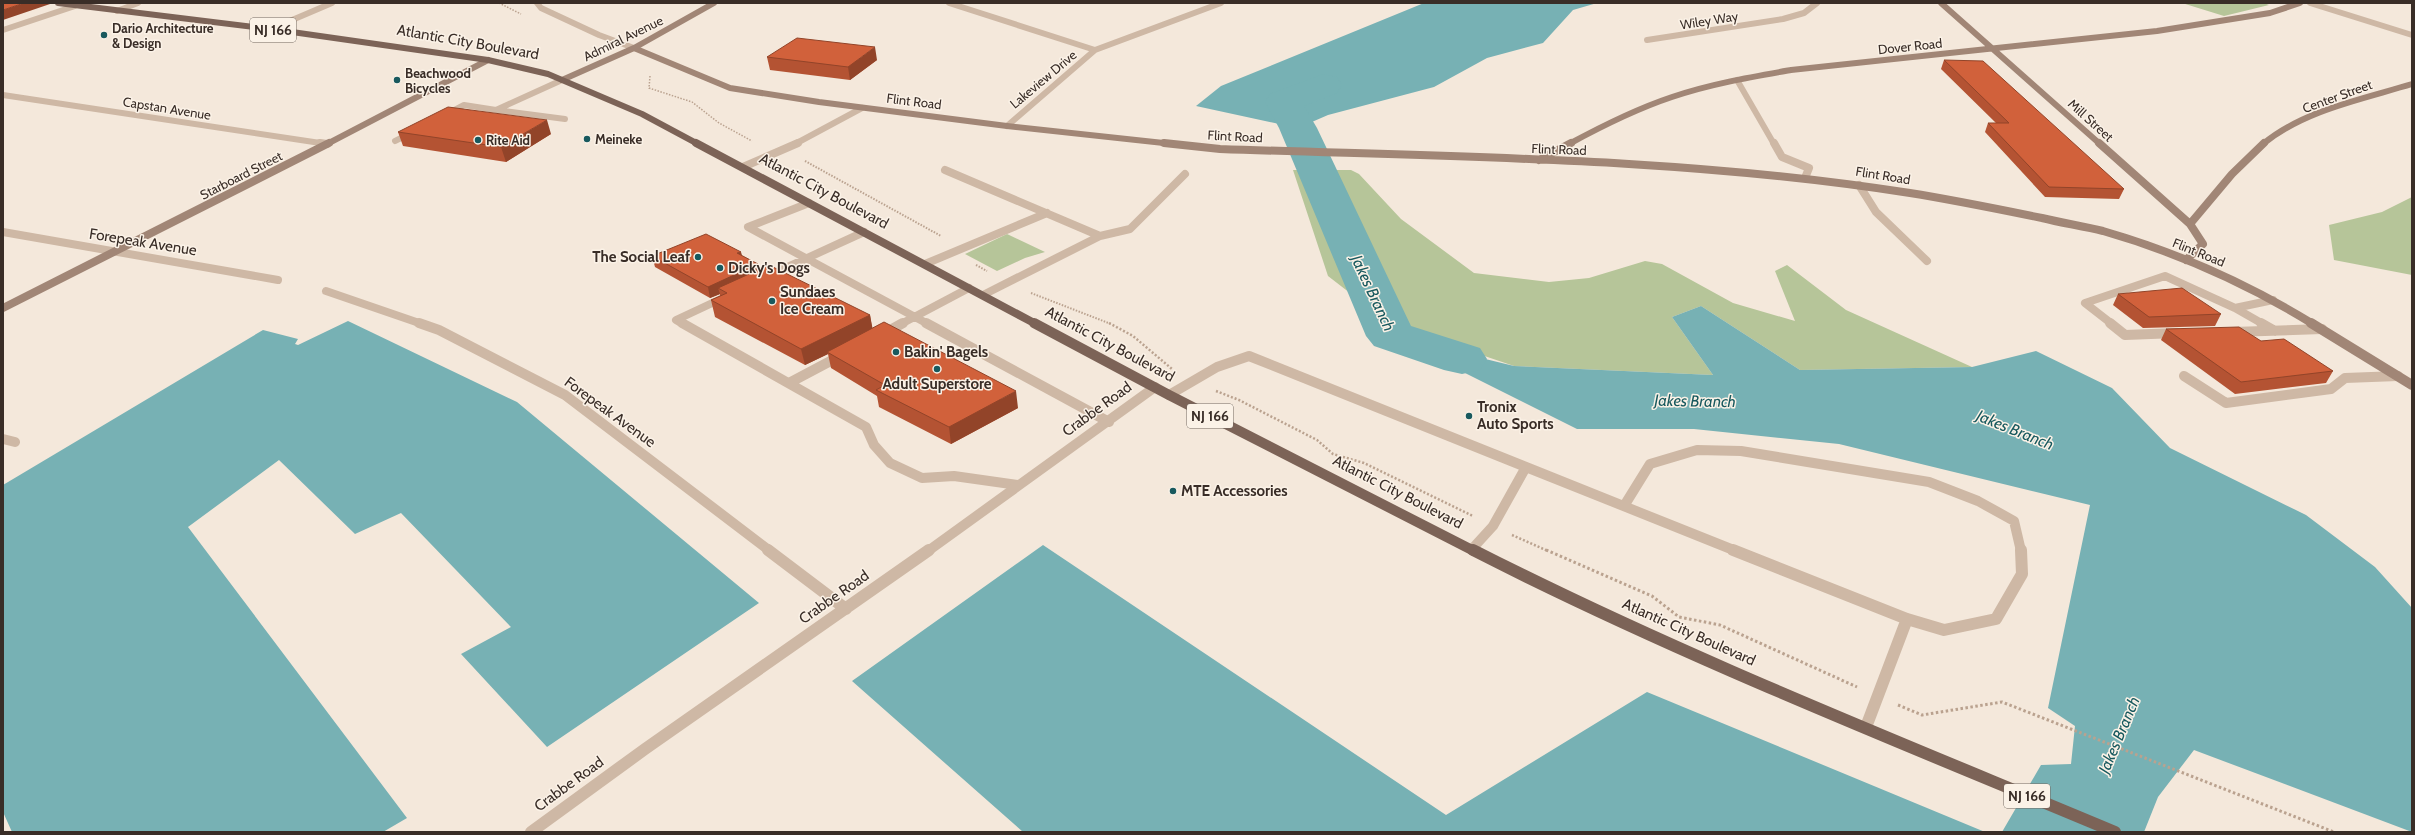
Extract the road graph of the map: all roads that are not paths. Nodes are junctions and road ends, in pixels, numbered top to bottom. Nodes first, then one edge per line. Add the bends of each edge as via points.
1 (58, 3) edge
2 (138, 3) edge
3 (332, 3) edge
4 (537, 3) edge
5 (714, 3) edge
6 (949, 3) edge
7 (1221, 3) edge
8 (1817, 3) edge
9 (1941, 3) edge
10 (2300, 3) edge
11 (2310, 3) edge
12 (75, 6) junction
13 (117, 11) junction
14 (270, 29) junction
15 (3, 30) edge
16 (2412, 35) edge
17 (1647, 40) dead end
18 (634, 48) junction
19 (1095, 50) junction
20 (1994, 50) junction
21 (488, 60) junction
22 (562, 80) junction
23 (1737, 80) junction
24 (2412, 84) edge
25 (3, 95) edge
26 (862, 108) junction
27 (496, 110) junction
28 (443, 116) edge
29 (565, 119) dead end
30 (1007, 126) junction
31 (416, 131) edge
32 (395, 141) dead end
33 (327, 144) junction
34 (1537, 161) junction
35 (743, 167) junction
36 (945, 170) dead end
37 (1185, 174) dead end
38 (1805, 178) junction
39 (1859, 185) junction
40 (809, 203) junction
41 (1047, 213) junction
42 (2190, 224) junction
43 (3, 232) edge
44 (864, 232) junction
45 (1100, 236) junction
46 (115, 253) junction
47 (807, 258) junction
48 (2186, 260) junction
49 (1927, 261) dead end
50 (925, 264) junction
51 (278, 280) dead end
52 (758, 281) edge
53 (969, 288) junction
54 (326, 291) dead end
55 (731, 294) edge
56 (983, 295) junction
57 (2273, 300) junction
58 (3, 308) edge
59 (2235, 308) junction
60 (916, 316) junction
61 (2322, 328) junction
62 (2275, 331) junction
63 (2220, 332) edge
64 (2188, 333) edge
65 (876, 337) edge
66 (849, 351) edge
67 (2184, 376) dead end
68 (2398, 376) junction
69 (789, 383) junction
70 (2412, 385) edge
71 (1155, 387) junction
72 (1169, 395) junction
73 (1109, 422) junction
74 (3, 439) edge
75 (15, 442) dead end
76 (1526, 467) junction
77 (1018, 485) junction
78 (1624, 506) junction
79 (1472, 549) junction
80 (846, 609) junction
81 (1907, 619) junction
82 (1866, 728) junction
83 (530, 832) edge
84 (2115, 832) edge

1 - 12 main road, Atlantic City Boulevard / NJ 166
2 - 13 street
3 - 14 street
4 - 18 street via 541,8 599,36
5 - 18 street, Admiral Avenue
6 - 19 street, Lakeview Drive
7 - 19 street, Lakeview Drive
8 - 17 street, Wiley Way via 1804,13 1783,19
9 - 20 street, Mill Street
10 - 20 street, Dover Road via 2270,13 2228,21
11 - 16 street
12 - 13 main road, Atlantic City Boulevard / NJ 166
12 - 15 street
13 - 14 main road, Atlantic City Boulevard / NJ 166
14 - 21 main road, Atlantic City Boulevard / NJ 166
18 - 22 street, Admiral Avenue
18 - 26 street, Flint Road via 730,88
19 - 30 street, Lakeview Drive
20 - 23 street, Dover Road via 1791,70
20 - 42 street, Mill Street
21 - 22 main road, Atlantic City Boulevard / NJ 166 via 518,66
21 - 33 street, Starboard Street
22 - 27 street
22 - 35 main road, Atlantic City Boulevard / NJ 166 via 642,114
23 - 34 street, Dover Road via 1691,91 1649,106
23 - 38 street via 1782,157 1809,168
24 - 42 street, Center Street via 2320,113 2279,133 2248,158
25 - 33 street, Capstan Avenue
26 - 30 street, Flint Road
26 - 35 street via 809,138
27 - 28 street via 464,105
27 - 29 street
30 - 34 street, Flint Road via 1220,149
31 - 32 street
33 - 46 street, Starboard Street
34 - 38 street, Flint Road via 1679,167
35 - 40 main road, Atlantic City Boulevard / NJ 166
36 - 41 street
37 - 45 street via 1130,229
38 - 39 street, Flint Road
39 - 48 street, Flint Road via 2029,214 2102,231
39 - 49 street via 1876,212
40 - 44 main road, Atlantic City Boulevard / NJ 166
40 - 47 street via 748,227
41 - 45 street
41 - 50 street
42 - 48 street, Mill Street via 2203,244
43 - 46 street, Forepeak Avenue
44 - 47 street
44 - 50 main road, Atlantic City Boulevard / NJ 166
45 - 56 street
46 - 51 street, Forepeak Avenue
46 - 58 street, Starboard Street
47 - 52 street
47 - 60 street
48 - 57 street, Flint Road
50 - 53 main road, Atlantic City Boulevard / NJ 166
53 - 56 main road, Atlantic City Boulevard / NJ 166
53 - 60 street
54 - 80 street, Forepeak Avenue via 439,330 566,395
55 - 69 street via 676,320
56 - 71 main road, Atlantic City Boulevard / NJ 166
57 - 59 street
57 - 61 street, Flint Road
59 - 62 street
59 - 64 street via 2165,276 2085,303 2124,335
60 - 65 street
60 - 73 street
61 - 62 street
61 - 68 street, Flint Road
62 - 63 street
66 - 69 street
67 - 68 street via 2226,402 2331,389 2345,378
68 - 70 street, Flint Road
69 - 77 street via 866,427 874,445 890,463 922,478 954,476
71 - 72 main road, Atlantic City Boulevard / NJ 166
71 - 73 street, Crabbe Road
72 - 76 street via 1220,365 1249,356
72 - 79 main road, Atlantic City Boulevard / NJ 166
73 - 77 street, Crabbe Road
74 - 75 street
76 - 78 street
76 - 79 street via 1493,526
77 - 80 street, Crabbe Road
78 - 81 street
78 - 81 street via 1650,464 1696,450 1741,451 1929,482 1978,501 2014,521 2021,547 2022,574 1996,619 1944,630
79 - 82 main road, Atlantic City Boulevard / NJ 166 via 1522,575 1748,678
80 - 83 street, Crabbe Road via 645,748
81 - 82 street
82 - 84 main road, Atlantic City Boulevard / NJ 166

